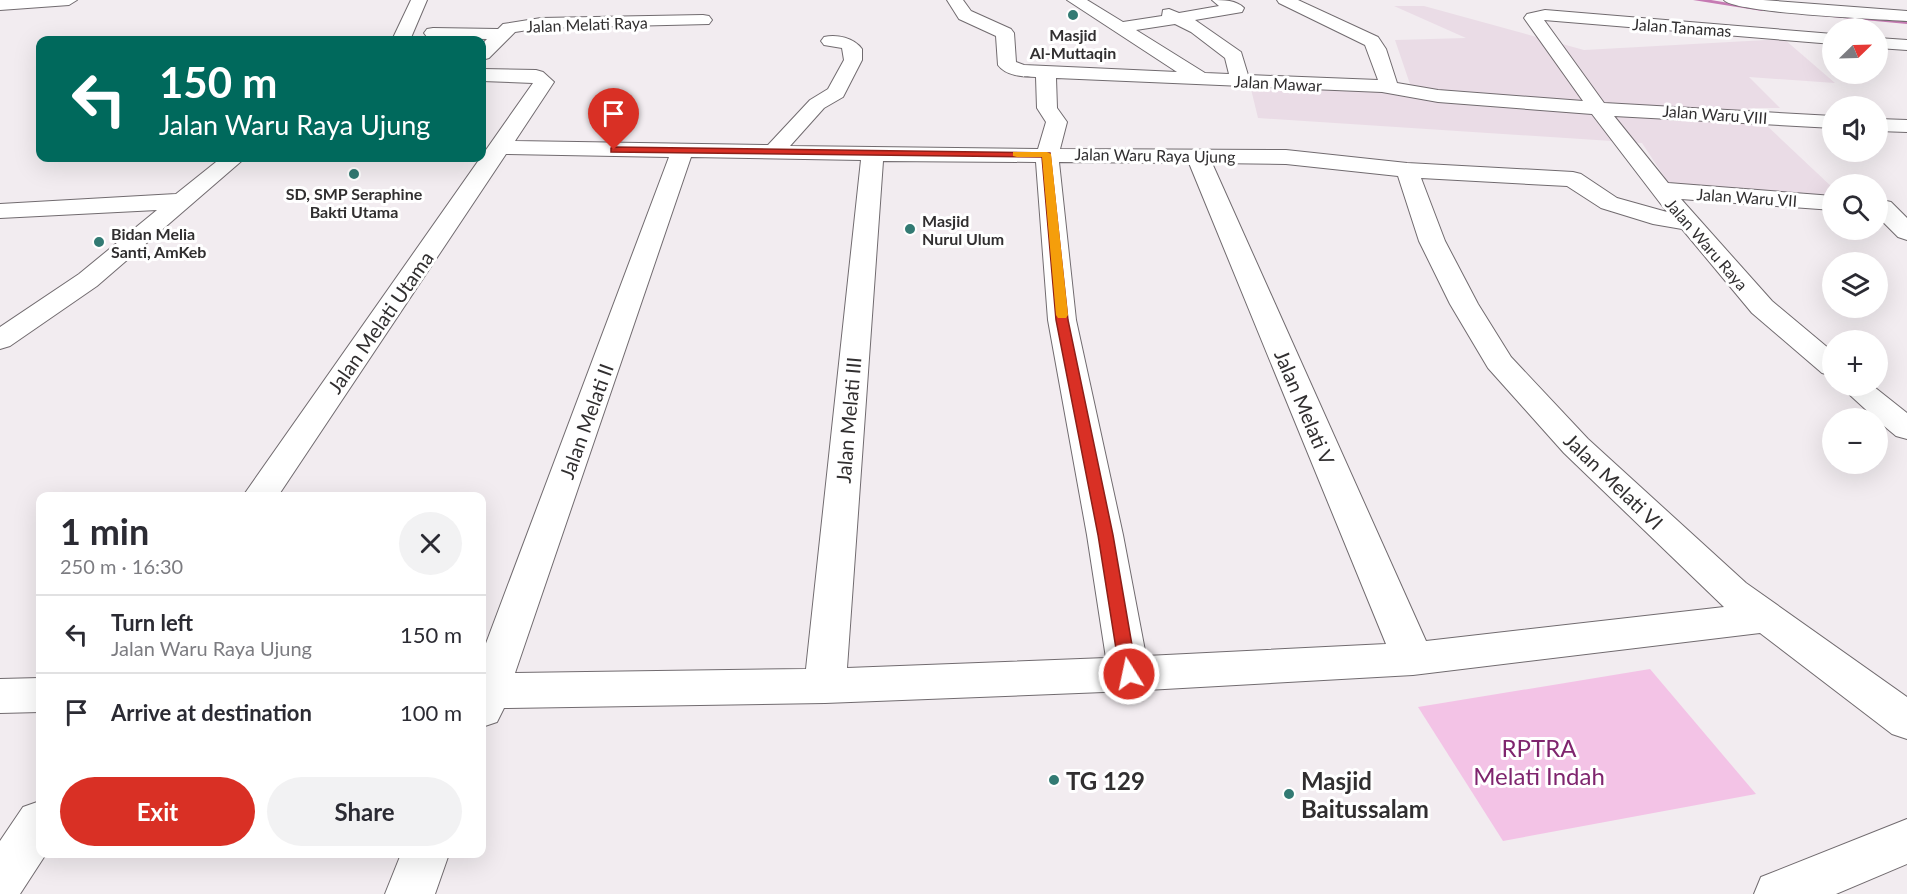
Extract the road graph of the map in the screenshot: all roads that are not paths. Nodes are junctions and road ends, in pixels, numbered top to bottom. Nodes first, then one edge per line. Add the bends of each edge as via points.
1 (69, 0) edge
2 (419, 0) edge
3 (955, 0) edge
4 (1074, 0) edge
5 (1220, 0) edge
6 (1285, 0) edge
7 (1732, 0) edge
8 (1835, 0) edge
9 (0, 5) edge
10 (1156, 6) dead end
11 (1849, 12) junction
12 (1907, 16) edge
13 (1176, 18) junction
14 (1533, 18) joint
15 (703, 20) dead end
16 (1119, 28) junction
17 (433, 33) dead end
18 (500, 34) junction
19 (403, 36) edge
20 (1822, 38) edge
21 (830, 41) dead end
22 (1888, 43) edge
23 (1907, 45) edge
24 (486, 50) edge
25 (1046, 73) junction
26 (486, 75) edge
27 (1201, 79) junction
28 (1240, 81) junction
29 (1382, 86) junction
30 (1596, 106) junction
31 (1822, 121) edge
32 (1888, 125) edge
33 (1907, 126) edge
34 (501, 147) junction
35 (682, 152) junction
36 (775, 153) junction
37 (870, 154) junction
38 (1047, 154) junction
39 (1197, 155) junction
40 (229, 162) edge
41 (1407, 170) junction
42 (1661, 190) junction
43 (182, 201) junction
44 (1822, 203) edge
45 (1888, 208) edge
46 (1907, 209) edge
47 (0, 211) edge
48 (1888, 214) edge
49 (1690, 223) junction
50 (1907, 232) edge
51 (0, 340) edge
52 (1822, 358) edge
53 (1867, 396) edge
54 (1907, 429) edge
55 (263, 492) edge
56 (1767, 617) junction
57 (1413, 659) junction
58 (1129, 674) junction
59 (825, 686) junction
60 (486, 691) edge
61 (36, 695) edge
62 (0, 696) edge
63 (486, 697) edge
64 (1907, 720) edge
65 (36, 828) edge
66 (1907, 841) edge
67 (424, 858) edge
68 (0, 882) edge
69 (410, 894) edge
70 (1779, 894) edge

1 - 9 street
2 - 19 street
3 - 25 street, Jalan Mawar via 965,15 1005,33 1007,65
4 - 16 street
5 - 13 street via 1236,8
6 - 29 street via 1372,41 1388,82
7 - 11 street
8 - 11 street
10 - 13 street
11 - 12 street
13 - 16 street
13 - 28 street via 1197,28 1234,56
14 - 20 street, Jalan Tanamas via 1545,15
14 - 30 street, Jalan Waru Raya
15 - 18 street, Jalan Melati Raya via 541,24 509,28
16 - 27 street
17 - 18 street
18 - 24 street, Jalan Melati Raya
21 - 36 street via 848,44 853,49 853,60 836,93 817,105
22 - 23 street
25 - 27 street, Jalan Mawar
25 - 38 street via 1047,108 1057,122
26 - 34 street via 536,76 544,82
27 - 28 street, Jalan Mawar
28 - 29 street, Jalan Mawar
29 - 30 street, Jalan Mawar via 1438,96
30 - 31 street, Jalan Waru VIII
30 - 42 street, Jalan Waru Raya
32 - 33 street
34 - 35 street, Jalan Waru Raya Ujung
34 - 55 street, Jalan Melati Utama
35 - 36 street, Jalan Waru Raya Ujung
35 - 60 street, Jalan Melati II
36 - 37 street, Jalan Waru Raya Ujung
37 - 38 street, Jalan Waru Raya Ujung
37 - 59 street, Jalan Melati III
38 - 39 street, Jalan Waru Raya Ujung
38 - 58 street via 1062,320
39 - 41 street, Jalan Waru Raya Ujung via 1286,157
39 - 57 street, Jalan Melati V
40 - 43 street
41 - 49 street, Jalan Waru Raya Ujung via 1573,179 1609,203 1652,217
41 - 56 street, Jalan Melati VI via 1432,241 1499,362 1585,454 1732,593
42 - 44 street, Jalan Waru VII
42 - 49 street, Jalan Waru Raya
43 - 47 street
43 - 51 street via 88,280
45 - 46 street
48 - 50 street
49 - 52 street, Jalan Waru Raya via 1762,307
53 - 54 street
56 - 57 street
56 - 64 street, Jalan Melati VI
57 - 58 street
58 - 59 street
59 - 63 street
61 - 62 street
65 - 68 street
66 - 70 street
67 - 69 street

